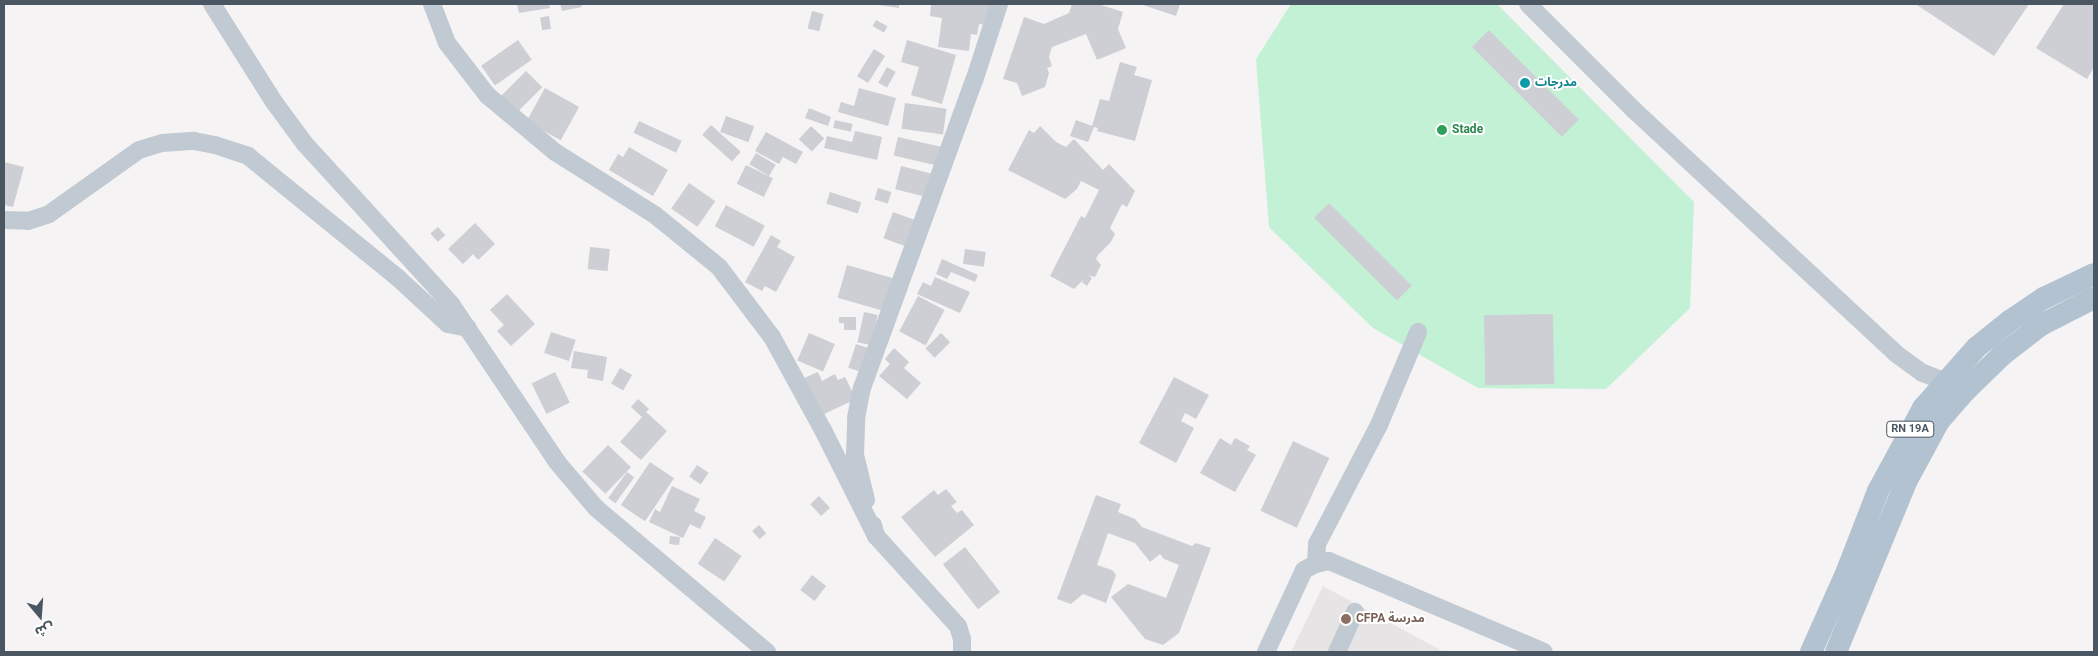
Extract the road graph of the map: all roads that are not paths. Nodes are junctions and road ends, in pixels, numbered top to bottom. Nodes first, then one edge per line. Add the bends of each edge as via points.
1 (432, 4) edge
2 (999, 4) edge
3 (1528, 4) edge
4 (215, 5) edge
5 (4, 220) edge
6 (2094, 274) edge
7 (2094, 298) edge
8 (468, 328) junction
9 (1418, 332) dead end
10 (1944, 381) junction
11 (876, 536) junction
12 (1316, 564) junction
13 (1355, 612) dead end
14 (767, 652) edge
15 (962, 652) edge
16 (1266, 652) edge
17 (1337, 652) edge
18 (1544, 652) edge
19 (1811, 652) edge
20 (1836, 652) edge

1 - 11 street via 447,43 487,94 555,152 655,215 719,267 772,337
2 - 11 street via 971,90 862,388 856,418 855,454
3 - 10 street via 1635,111 1895,353 1923,373
4 - 8 street via 274,102 305,144 451,304
5 - 8 street via 28,221 50,214 139,150 162,143 194,141 216,144 248,156 398,278 448,324
6 - 10 main road, RN 19A via 2044,298 2011,320 1977,347
7 - 20 main road, RN 19A via 2041,325 2002,355 1939,421 1907,480
8 - 14 street via 558,462 596,508
9 - 12 street via 1379,426 1317,544
10 - 19 main road, RN 19A via 1923,408 1878,491
11 - 15 street via 958,626
12 - 16 street via 1304,570
12 - 18 street via 1329,561
13 - 17 street

